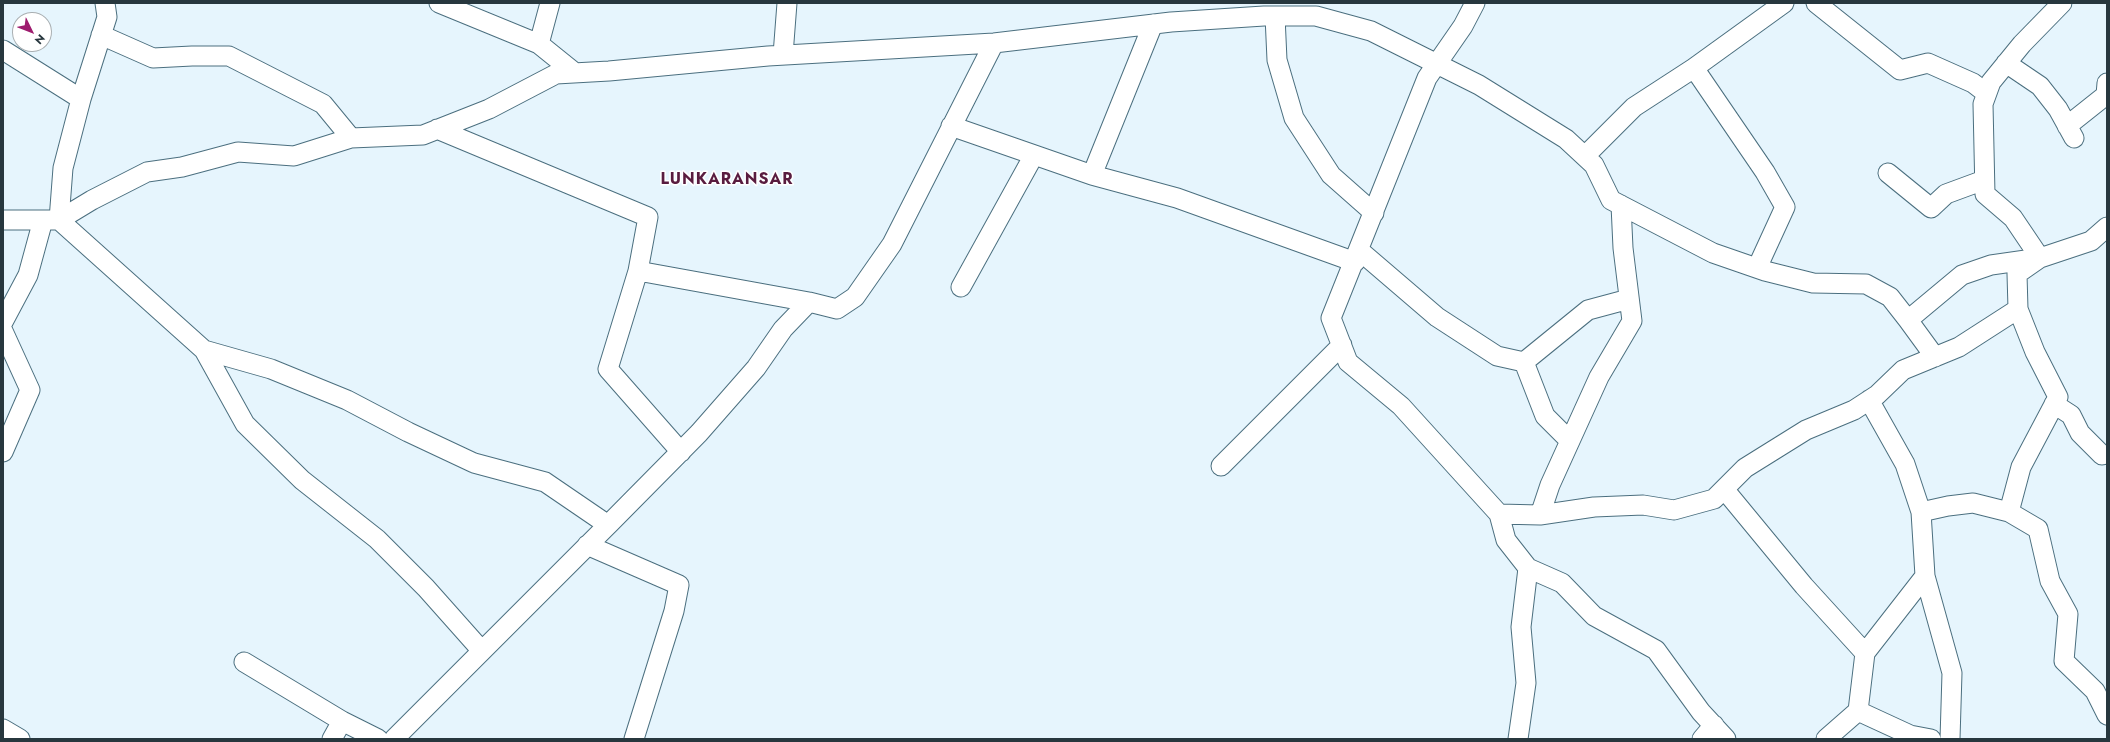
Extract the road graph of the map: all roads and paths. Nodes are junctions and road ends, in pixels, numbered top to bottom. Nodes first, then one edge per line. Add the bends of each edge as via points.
1 (105, 3) edge
2 (439, 3) edge
3 (550, 3) edge
4 (787, 3) edge
5 (1215, 3) edge
6 (1475, 3) edge
7 (1784, 3) edge
8 (1816, 3) edge
9 (2062, 3) edge
10 (1323, 11) edge
11 (1275, 16) junction
12 (1228, 18) junction
13 (1153, 24) junction
14 (101, 35) junction
15 (994, 43) junction
16 (539, 44) junction
17 (3, 50) edge
18 (783, 55) junction
19 (2006, 63) junction
20 (1437, 64) junction
21 (1694, 68) junction
22 (575, 73) junction
23 (2107, 83) edge
24 (1986, 94) junction
25 (81, 99) junction
26 (952, 126) junction
27 (437, 129) junction
28 (351, 138) junction
29 (1034, 155) junction
30 (1585, 156) junction
31 (1888, 173) dead end
32 (1092, 176) junction
33 (1984, 180) junction
34 (1621, 205) junction
35 (1374, 213) junction
36 (3, 220) edge
37 (51, 220) junction
38 (2107, 227) edge
39 (1357, 256) junction
40 (2040, 258) junction
41 (1757, 268) junction
42 (638, 272) junction
43 (961, 287) dead end
44 (1629, 299) junction
45 (809, 302) junction
46 (2018, 310) junction
47 (1908, 320) junction
48 (3, 322) edge
49 (3, 331) edge
50 (1342, 345) junction
51 (204, 350) junction
52 (1935, 357) junction
53 (1524, 362) junction
54 (1869, 400) junction
55 (2054, 404) junction
56 (1570, 441) junction
57 (3, 452) edge
58 (681, 452) junction
59 (2102, 455) dead end
60 (1221, 466) dead end
61 (1724, 488) junction
62 (1921, 512) junction
63 (2009, 512) junction
64 (1499, 514) junction
65 (1540, 515) junction
66 (608, 525) junction
67 (588, 545) junction
68 (1528, 568) junction
69 (1925, 576) junction
70 (482, 651) junction
71 (1865, 653) junction
72 (244, 662) dead end
73 (1858, 711) junction
74 (2107, 714) edge
75 (342, 721) junction
76 (3, 730) edge
77 (1708, 732) edge
78 (20, 739) edge
79 (332, 739) edge
80 (378, 739) edge
81 (394, 739) edge
82 (634, 739) edge
83 (1518, 739) edge
84 (1726, 739) edge
85 (1826, 739) edge
86 (1931, 739) edge
87 (1950, 739) edge

1 - 14 street via 106,17
2 - 16 street
3 - 16 street
4 - 18 street
5 - 12 street
6 - 20 street
7 - 21 street
8 - 24 street via 1900,70 1928,63 1973,83
9 - 19 street
10 - 11 street via 1316,16
10 - 20 street via 1371,31
11 - 12 street
11 - 35 street via 1277,60 1294,118 1330,175
12 - 13 street
13 - 15 street
13 - 32 street
14 - 25 street
14 - 28 street via 153,58 229,56 323,104
15 - 18 street
15 - 26 street
16 - 22 street
17 - 25 street
18 - 22 street
19 - 23 street via 2040,86 2058,109 2070,132 2106,95
19 - 24 street via 1991,82
20 - 30 street via 1479,85 1566,139
20 - 35 street via 1427,78
21 - 30 street via 1634,107
21 - 41 street via 1765,172 1785,207
22 - 27 street via 556,74 489,109
24 - 33 street via 1982,111
25 - 37 street
26 - 29 street
26 - 45 street via 892,244 855,297 836,309
27 - 28 street via 423,135
27 - 42 street via 648,217
28 - 37 street via 294,156 238,152 182,167 147,172
29 - 32 street
29 - 43 street
30 - 34 street via 1594,165 1611,200
31 - 33 street via 1931,208 1946,194
32 - 39 street via 1177,198
33 - 40 street via 1985,194 2013,218
34 - 41 street via 1713,253
34 - 44 street
35 - 39 street
36 - 37 street
37 - 48 street via 28,276
37 - 51 street
38 - 40 street via 2091,240
39 - 50 street via 1332,318
39 - 53 street via 1437,317 1497,356
40 - 46 street via 2017,274
40 - 47 street via 1991,265 1962,275
41 - 47 street via 1813,283 1866,284 1890,297
42 - 45 street
42 - 58 street via 608,369
44 - 53 street via 1588,310
44 - 56 street via 1632,322 1599,377
45 - 58 street via 783,329 756,368
46 - 52 street via 1959,347
46 - 55 street via 2035,352 2058,397
47 - 52 street
49 - 57 street via 30,390
50 - 60 street
50 - 64 street via 1348,362 1401,406
51 - 66 street via 271,369 348,400 474,463 545,482
51 - 70 street via 245,424 302,480 377,539 426,588
52 - 54 street via 1902,370
53 - 56 street via 1545,416
54 - 61 street via 1854,410 1806,430 1745,468
54 - 62 street via 1905,464
55 - 59 street via 2071,415 2080,433
55 - 63 street via 2021,467
56 - 65 street via 1550,485
58 - 66 street
61 - 65 street via 1714,499 1674,510 1643,505 1594,507
61 - 71 street via 1804,586
62 - 63 street via 1973,503
62 - 69 street
63 - 74 street via 2038,529 2050,581 2068,614 2064,661 2095,690
64 - 65 street
64 - 68 street via 1506,540
66 - 67 street
67 - 70 street
67 - 82 street via 679,585 674,611
68 - 77 street via 1562,582 1594,616 1656,650 1701,712
68 - 83 street via 1521,627 1526,683
69 - 71 street
69 - 87 street via 1952,673
70 - 81 street
71 - 73 street
72 - 75 street
73 - 85 street
73 - 86 street via 1910,735
75 - 79 street
75 - 80 street
76 - 78 street
77 - 84 street

